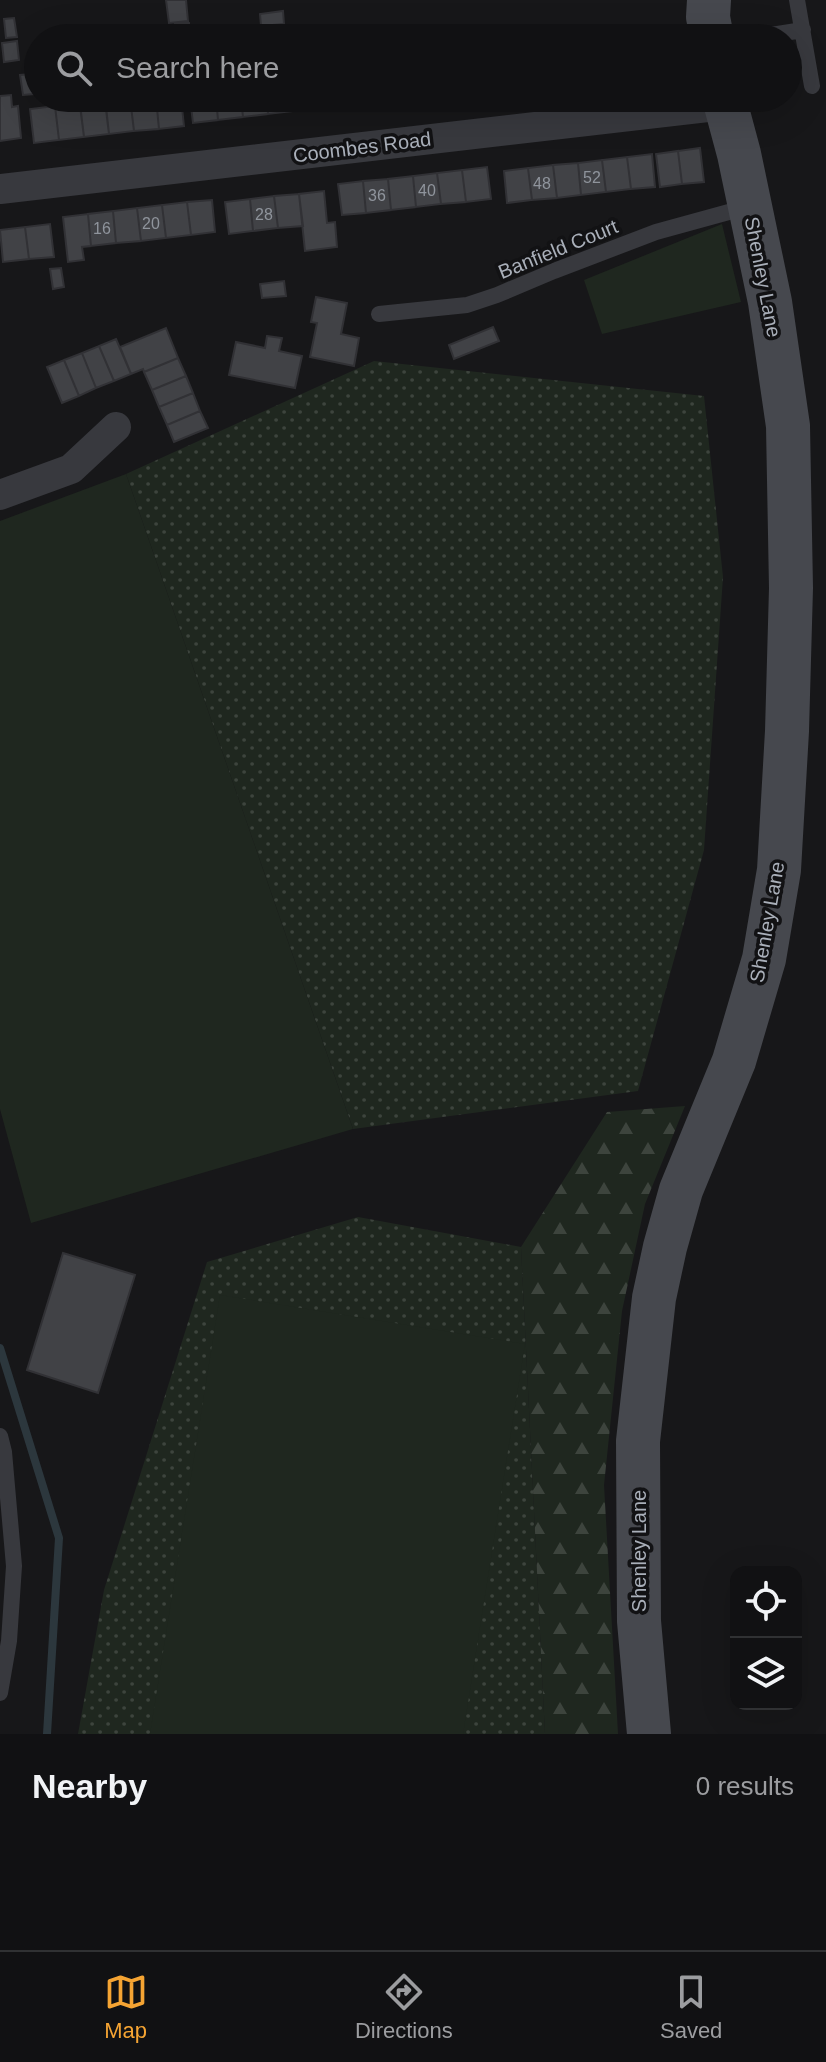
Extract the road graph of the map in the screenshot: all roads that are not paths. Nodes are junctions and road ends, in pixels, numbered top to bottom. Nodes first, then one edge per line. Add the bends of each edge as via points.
1 (709, 0) edge
2 (797, 0) edge
3 (709, 24) edge
4 (802, 24) edge
5 (802, 25) edge
6 (803, 30) joint
7 (812, 86) dead end
8 (634, 112) edge
9 (727, 112) edge
10 (0, 189) edge
11 (749, 206) junction
12 (379, 314) dead end
13 (116, 427) dead end
14 (0, 495) edge
15 (0, 1436) edge
16 (0, 1693) edge
17 (649, 1734) edge

1 - 3 main road
2 - 4 lane
5 - 6 lane
6 - 7 lane
8 - 10 street, Coombes Road
9 - 11 main road, Shenley Lane
11 - 12 lane, Banfield Court via 656,232 467,305
11 - 17 main road, Shenley Lane via 788,426 791,588 779,870 756,988 734,1061 681,1190 654,1298 638,1441 639,1621
13 - 14 street via 71,469
15 - 16 lane via 14,1566

